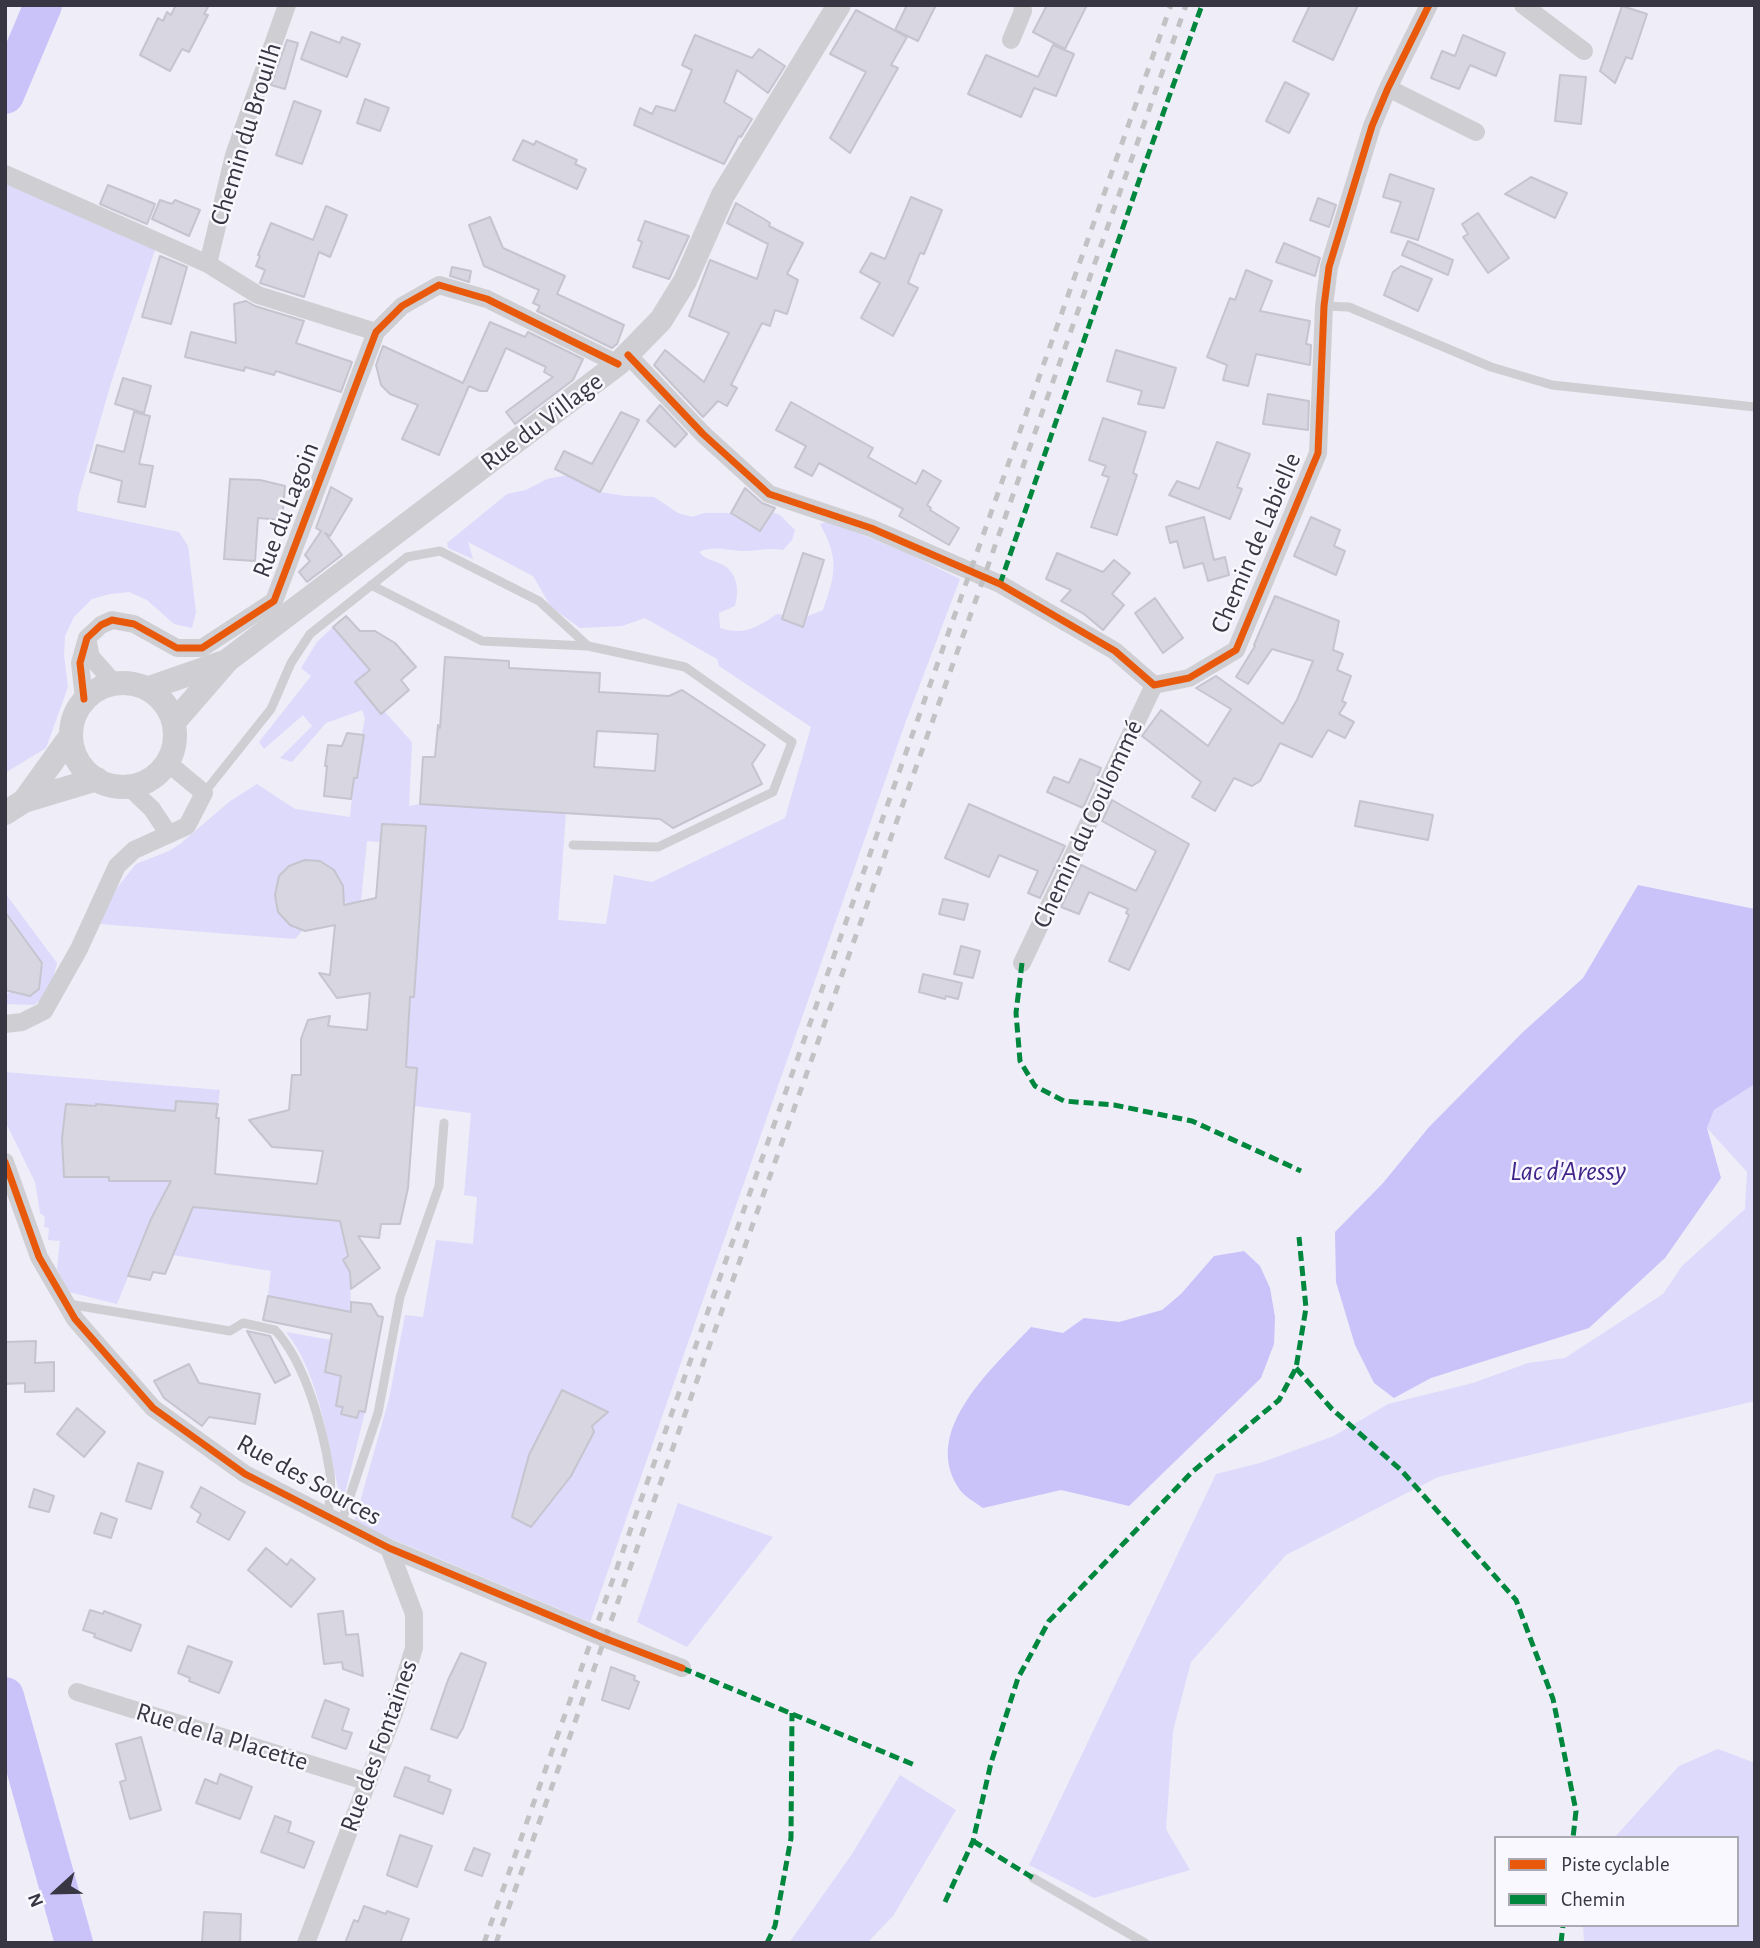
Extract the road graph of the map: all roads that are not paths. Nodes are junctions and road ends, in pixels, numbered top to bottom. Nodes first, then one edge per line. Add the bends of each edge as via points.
1 (287, 5) edge
2 (839, 5) edge
3 (1022, 5) edge
4 (1429, 5) edge
5 (1523, 5) edge
6 (1011, 40) dead end
7 (1584, 51) dead end
8 (1388, 88) junction
9 (1476, 132) dead end
10 (5, 174) edge
11 (208, 264) junction
12 (1324, 306) junction
13 (376, 332) junction
14 (623, 360) junction
15 (1755, 407) edge
16 (371, 585) junction
17 (88, 638) junction
18 (588, 646) junction
19 (228, 660) junction
20 (115, 684) junction
21 (1154, 685) junction
22 (149, 688) junction
23 (84, 699) junction
24 (175, 721) junction
25 (70, 737) junction
26 (168, 763) junction
27 (97, 779) junction
28 (129, 788) junction
29 (204, 793) junction
30 (15, 807) edge
31 (168, 833) junction
32 (573, 845) dead end
33 (1022, 963) dead end
34 (5, 1024) edge
35 (444, 1122) dead end
36 (5, 1163) edge
37 (68, 1304) junction
38 (335, 1520) junction
39 (389, 1548) junction
40 (682, 1668) dead end
41 (77, 1692) dead end
42 (368, 1782) junction
43 (1033, 1878) dead end
44 (306, 1943) edge
45 (1145, 1943) edge

1 - 11 street, Chemin du Brouilh via 234,155
2 - 14 main road, Rue du Village via 723,195 685,281 661,320
3 - 6 street
4 - 8 street, Chemin de Labielle
5 - 7 street
8 - 9 street
8 - 12 street, Chemin de Labielle via 1329,267
10 - 11 street
11 - 13 street via 258,295
12 - 15 lane via 1349,307 1491,367 1552,385
12 - 21 street, Chemin de Labielle via 1318,453 1236,650 1189,678
13 - 14 street via 402,306 439,285 487,299
13 - 17 street, Rue du Lagoin via 274,601 202,648 177,648 134,624 111,620
14 - 19 main road, Rue du Village
14 - 21 street via 769,494 871,528 1000,584 1115,651
16 - 18 lane via 482,641
16 - 18 lane via 407,557 440,551 539,601
16 - 29 lane via 310,634 271,709
17 - 20 street via 91,657
17 - 23 street via 80,663
18 - 32 lane via 685,667 792,742 773,792 658,847
19 - 22 main road, Rue du Village
19 - 24 main road, Rue du Village
20 - 22 main road via 129,682
20 - 23 main road
21 - 33 street, Chemin du Coulommé
22 - 24 main road via 167,705
23 - 25 main road via 74,716
24 - 26 main road via 176,744
25 - 27 main road via 76,759
25 - 30 main road
26 - 28 main road via 149,781
26 - 29 street
27 - 28 main road
27 - 30 main road
28 - 31 street via 152,809
29 - 31 street via 187,826
31 - 34 street via 134,850 117,866 44,1012
35 - 38 lane via 439,1186 400,1297 378,1413
36 - 37 street, Rue des Sources via 39,1257
37 - 38 street, Rue des Sources via 75,1319 153,1408 245,1474
37 - 38 lane via 230,1331 243,1323 275,1330 296,1360 319,1424
38 - 39 street, Rue des Sources
39 - 40 street, Rue des Sources
39 - 42 street, Rue des Fontaines via 414,1614 414,1648
41 - 42 street, Rue de la Placette
42 - 44 street, Rue des Fontaines
43 - 45 lane

